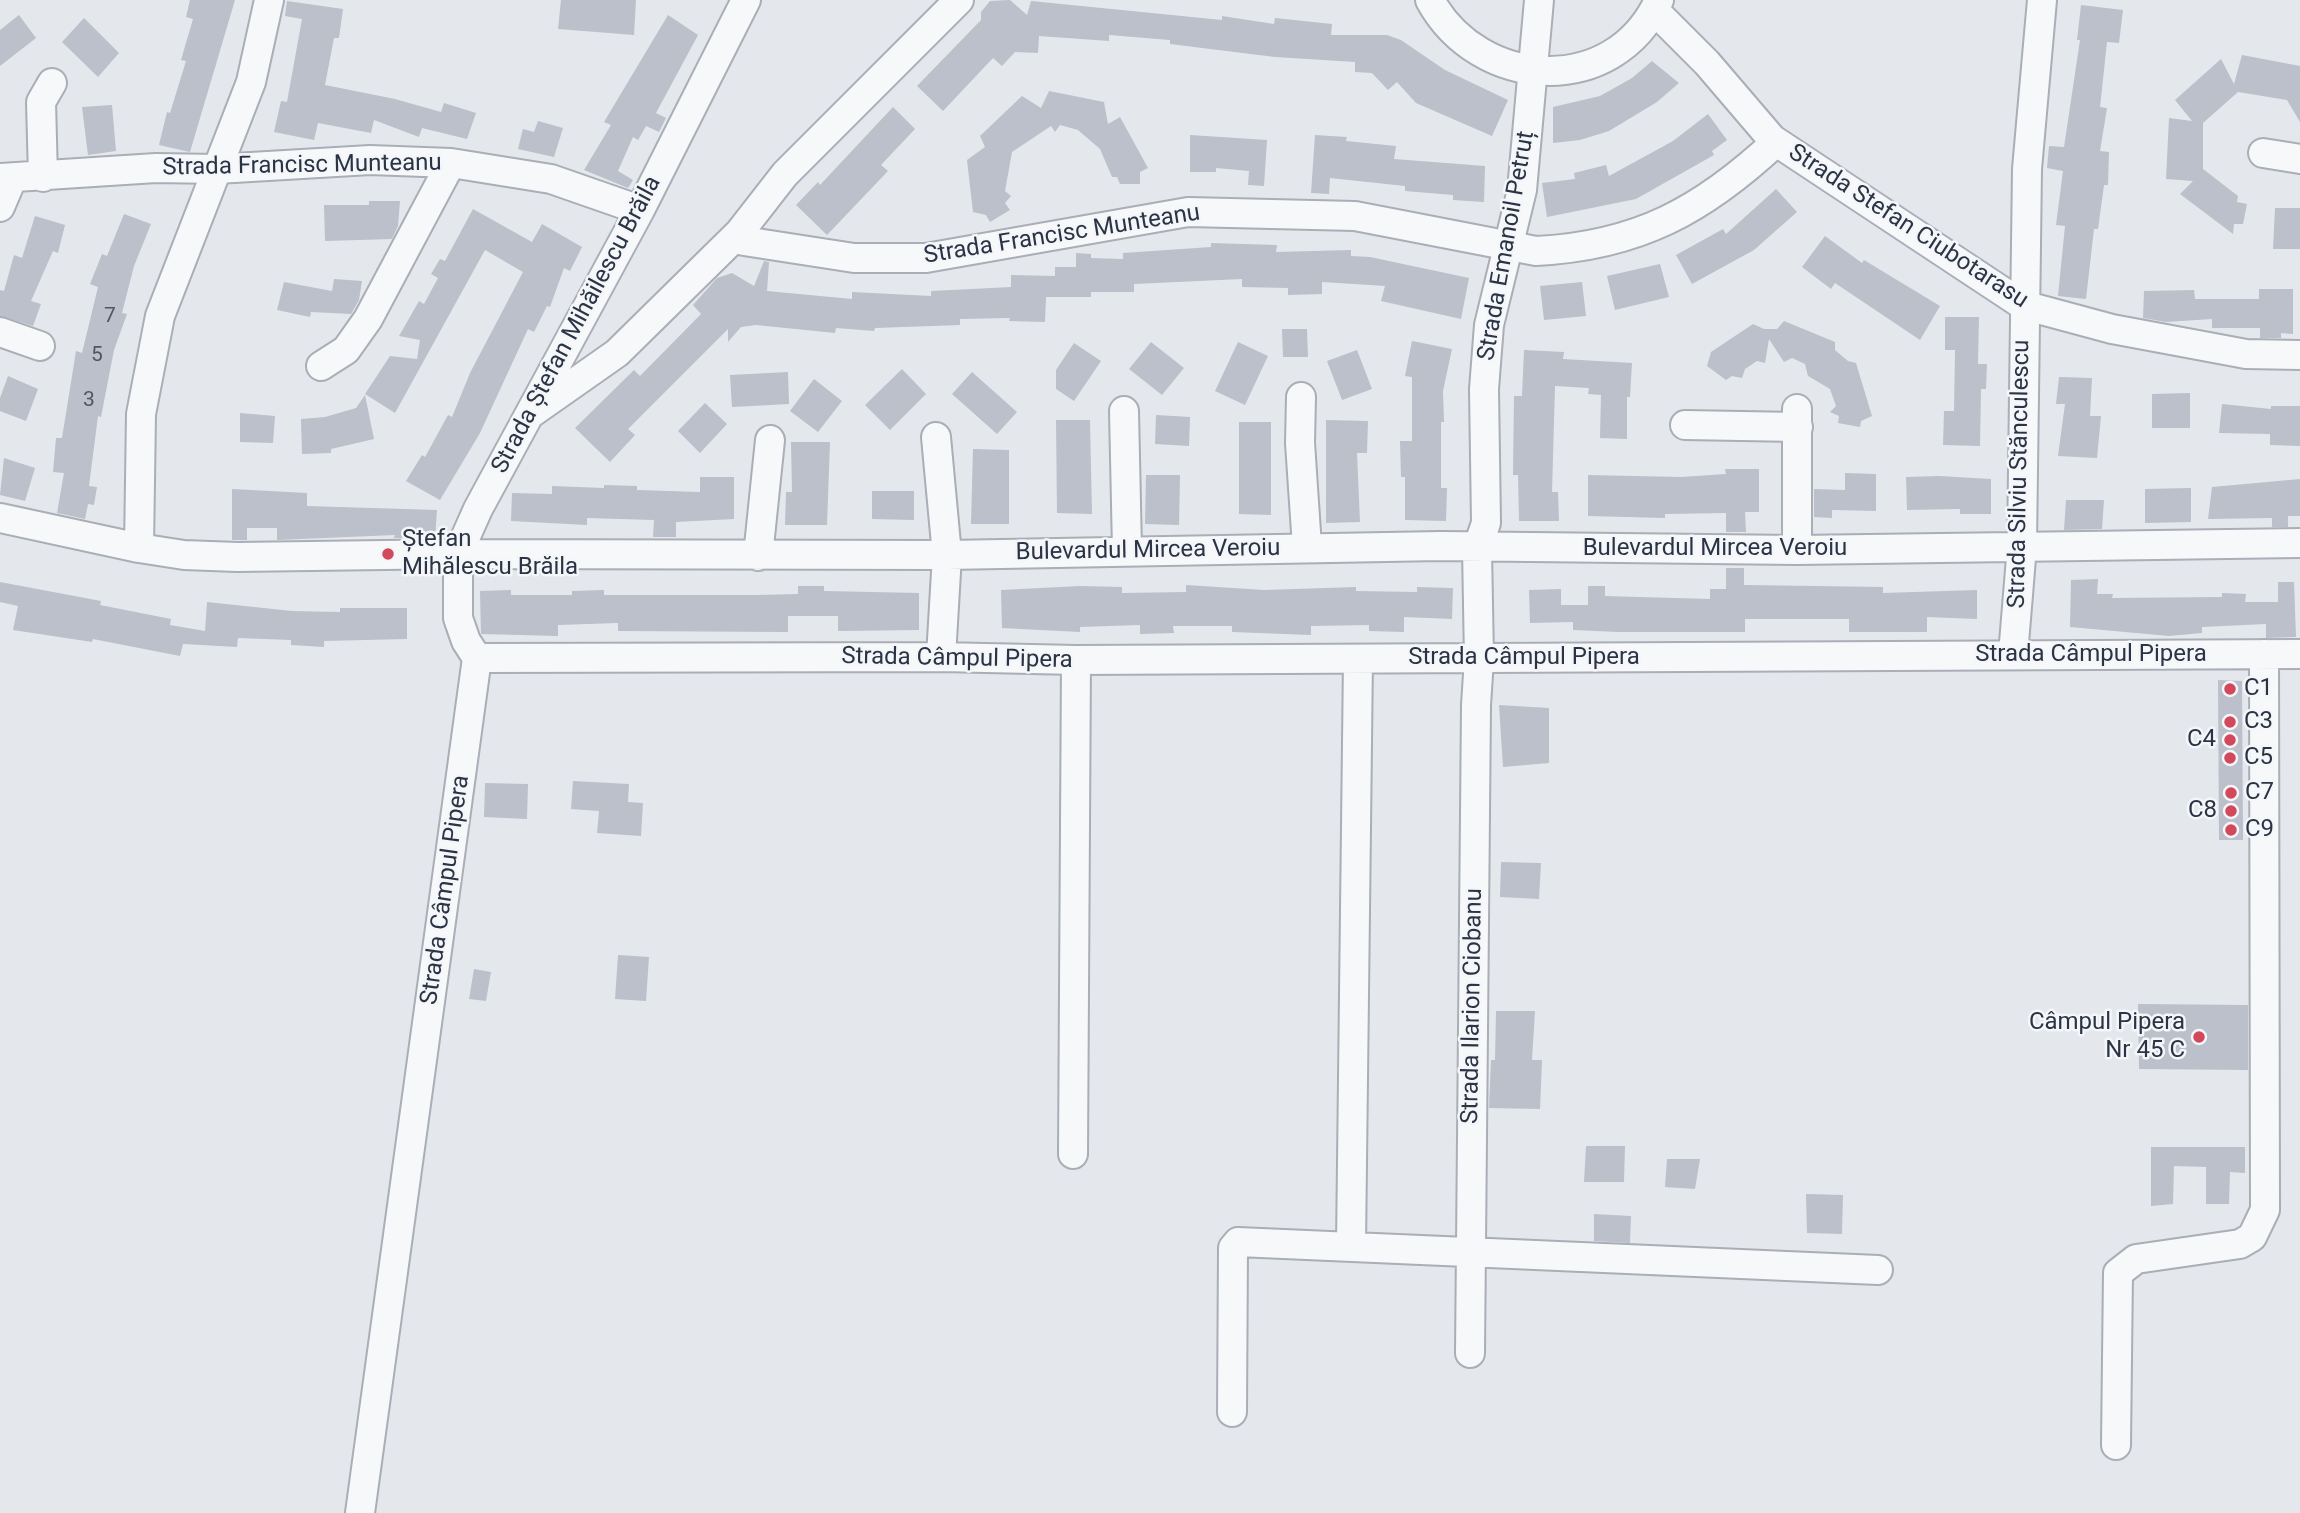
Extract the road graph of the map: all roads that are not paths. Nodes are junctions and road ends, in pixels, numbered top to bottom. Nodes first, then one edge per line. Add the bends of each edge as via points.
1 (269, 0) edge
2 (747, 0) edge
3 (959, 0) edge
4 (1430, 0) edge
5 (1539, 0) edge
6 (2042, 0) edge
7 (1657, 5) edge
8 (1533, 71) junction
9 (52, 83) dead end
10 (1776, 142) junction
11 (2263, 153) dead end
12 (2300, 159) edge
13 (451, 163) junction
14 (217, 169) junction
15 (43, 177) junction
16 (6, 179) edge
17 (0, 207) edge
18 (640, 210) junction
19 (739, 233) junction
20 (1510, 244) junction
21 (2024, 305) junction
22 (0, 332) edge
23 (40, 346) dead end
24 (2300, 355) edge
25 (321, 366) dead end
26 (1301, 397) dead end
27 (1125, 411) dead end
28 (528, 416) junction
29 (1685, 425) dead end
30 (936, 437) dead end
31 (770, 440) dead end
32 (0, 518) edge
33 (2300, 543) edge
34 (2022, 546) junction
35 (1307, 547) junction
36 (139, 548) junction
37 (1477, 549) junction
38 (1127, 550) junction
39 (1797, 550) junction
40 (458, 554) junction
41 (947, 555) junction
42 (758, 556) junction
43 (2264, 653) junction
44 (2300, 653) edge
45 (2013, 655) junction
46 (941, 657) junction
47 (478, 658) junction
48 (1358, 659) junction
49 (1479, 659) junction
50 (1076, 660) junction
51 (1073, 1154) dead end
52 (1351, 1246) junction
53 (1471, 1251) junction
54 (1878, 1270) dead end
55 (1470, 1353) dead end
56 (1232, 1412) dead end
57 (2116, 1445) dead end
58 (360, 1513) edge

1 - 14 street via 251,82
2 - 18 street, Strada Ștefan Mihăilescu Brăila
3 - 19 street via 785,174
4 - 8 street via 1441,20 1467,46 1498,63
5 - 8 street, Strada Emanoil Petruț
6 - 21 street, Strada Silviu Stănculescu via 2027,169
7 - 8 street via 1632,38 1603,58 1569,69
7 - 10 street, Strada Stefan Ciubotarasu
8 - 20 street, Strada Emanoil Petruț via 1522,190
9 - 15 street via 41,102
10 - 20 street, Strada Francisc Munteanu via 1713,196 1670,222 1560,250 1536,251
10 - 21 street, Strada Stefan Ciubotarasu
11 - 12 street
13 - 14 street, Strada Francisc Munteanu via 370,160
13 - 18 street, Strada Francisc Munteanu via 551,179
13 - 25 street via 368,319 346,350
14 - 15 street, Strada Francisc Munteanu via 156,168
14 - 36 street via 160,317 141,414
15 - 16 street, Strada Francisc Munteanu
16 - 17 street
18 - 28 street, Strada Ștefan Mihăilescu Brăila
19 - 20 street, Strada Francisc Munteanu via 744,241 854,258 926,258 1188,212 1264,213 1355,216
19 - 28 street via 617,353
20 - 37 street, Strada Emanoil Petruț via 1489,325 1484,389 1486,523
21 - 24 street, Strada Stefan Ciubotarasu via 2246,354
21 - 34 street, Strada Silviu Stănculescu
22 - 23 street
26 - 35 street
27 - 38 street
28 - 40 street, Strada Ștefan Mihăilescu Brăila
29 - 39 street via 1798,418
30 - 41 street
31 - 42 street
32 - 36 street, Bulevardul Mircea Veroiu
33 - 34 street, Bulevardul Mircea Veroiu
34 - 39 street, Bulevardul Mircea Veroiu
34 - 45 street, Strada Silviu Stănculescu
35 - 37 street, Bulevardul Mircea Veroiu
35 - 38 street, Bulevardul Mircea Veroiu
36 - 40 street, Bulevardul Mircea Veroiu via 237,557
37 - 39 street, Bulevardul Mircea Veroiu
37 - 49 street, Strada Emanoil Petruț
38 - 41 street, Bulevardul Mircea Veroiu
40 - 42 street, Bulevardul Mircea Veroiu
40 - 47 street, Strada Ștefan Mihăilescu Brăila via 458,618
41 - 42 street, Bulevardul Mircea Veroiu
41 - 46 street
43 - 44 street, Strada Câmpul Pipera
43 - 45 street, Strada Câmpul Pipera
43 - 57 street via 2265,1210 2252,1237 2240,1244 2136,1259 2118,1273
45 - 49 street, Strada Câmpul Pipera
46 - 47 street, Strada Câmpul Pipera
46 - 50 street, Strada Câmpul Pipera
47 - 58 street, Strada Câmpul Pipera
48 - 49 street, Strada Câmpul Pipera
48 - 50 street, Strada Câmpul Pipera
48 - 52 street
49 - 53 street, Strada Ilarion Ciobanu
50 - 51 street
52 - 53 street
52 - 56 street via 1234,1244
53 - 54 street
53 - 55 street, Strada Ilarion Ciobanu

